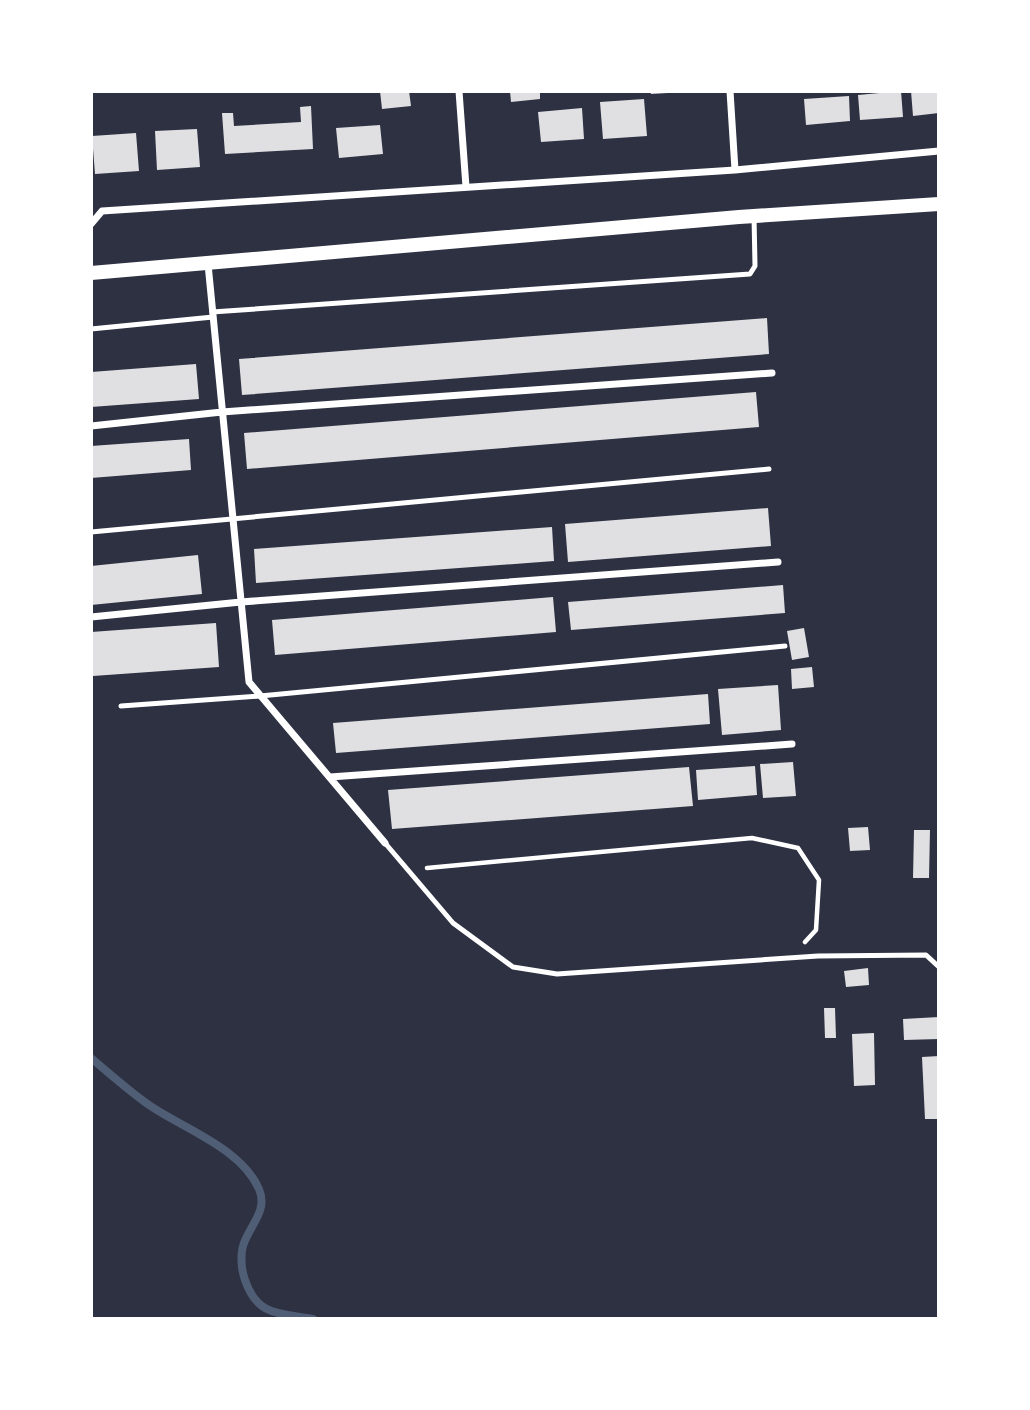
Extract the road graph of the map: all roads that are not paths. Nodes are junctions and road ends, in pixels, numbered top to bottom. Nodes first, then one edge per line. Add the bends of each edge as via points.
1 (460, 91) edge
2 (730, 91) edge
3 (939, 152) edge
4 (735, 170) junction
5 (466, 187) junction
6 (939, 204) edge
7 (754, 216) junction
8 (91, 224) edge
9 (208, 264) junction
10 (91, 273) edge
11 (212, 315) junction
12 (91, 328) edge
13 (772, 373) dead end
14 (222, 412) junction
15 (91, 426) edge
16 (769, 469) dead end
17 (232, 518) junction
18 (91, 532) edge
19 (778, 562) dead end
20 (241, 602) junction
21 (91, 617) edge
22 (785, 646) dead end
23 (260, 696) junction
24 (121, 706) dead end
25 (792, 744) dead end
26 (330, 777) junction
27 (386, 843) joint
28 (939, 967) edge

1 - 5 street
2 - 4 street
3 - 4 street
4 - 5 street
5 - 8 street via 102,211
6 - 7 main road
7 - 9 main road
7 - 11 lane via 755,266 750,274
9 - 10 main road
9 - 11 street
11 - 12 lane
11 - 14 street
13 - 14 street
14 - 15 street
14 - 17 street
16 - 17 lane
17 - 18 lane
17 - 20 street
19 - 20 street
20 - 21 street
20 - 23 street via 249,682
22 - 23 lane
23 - 24 lane
23 - 26 street
25 - 26 street
26 - 27 street
27 - 28 lane via 453,923 513,967 557,974 791,958 926,955

